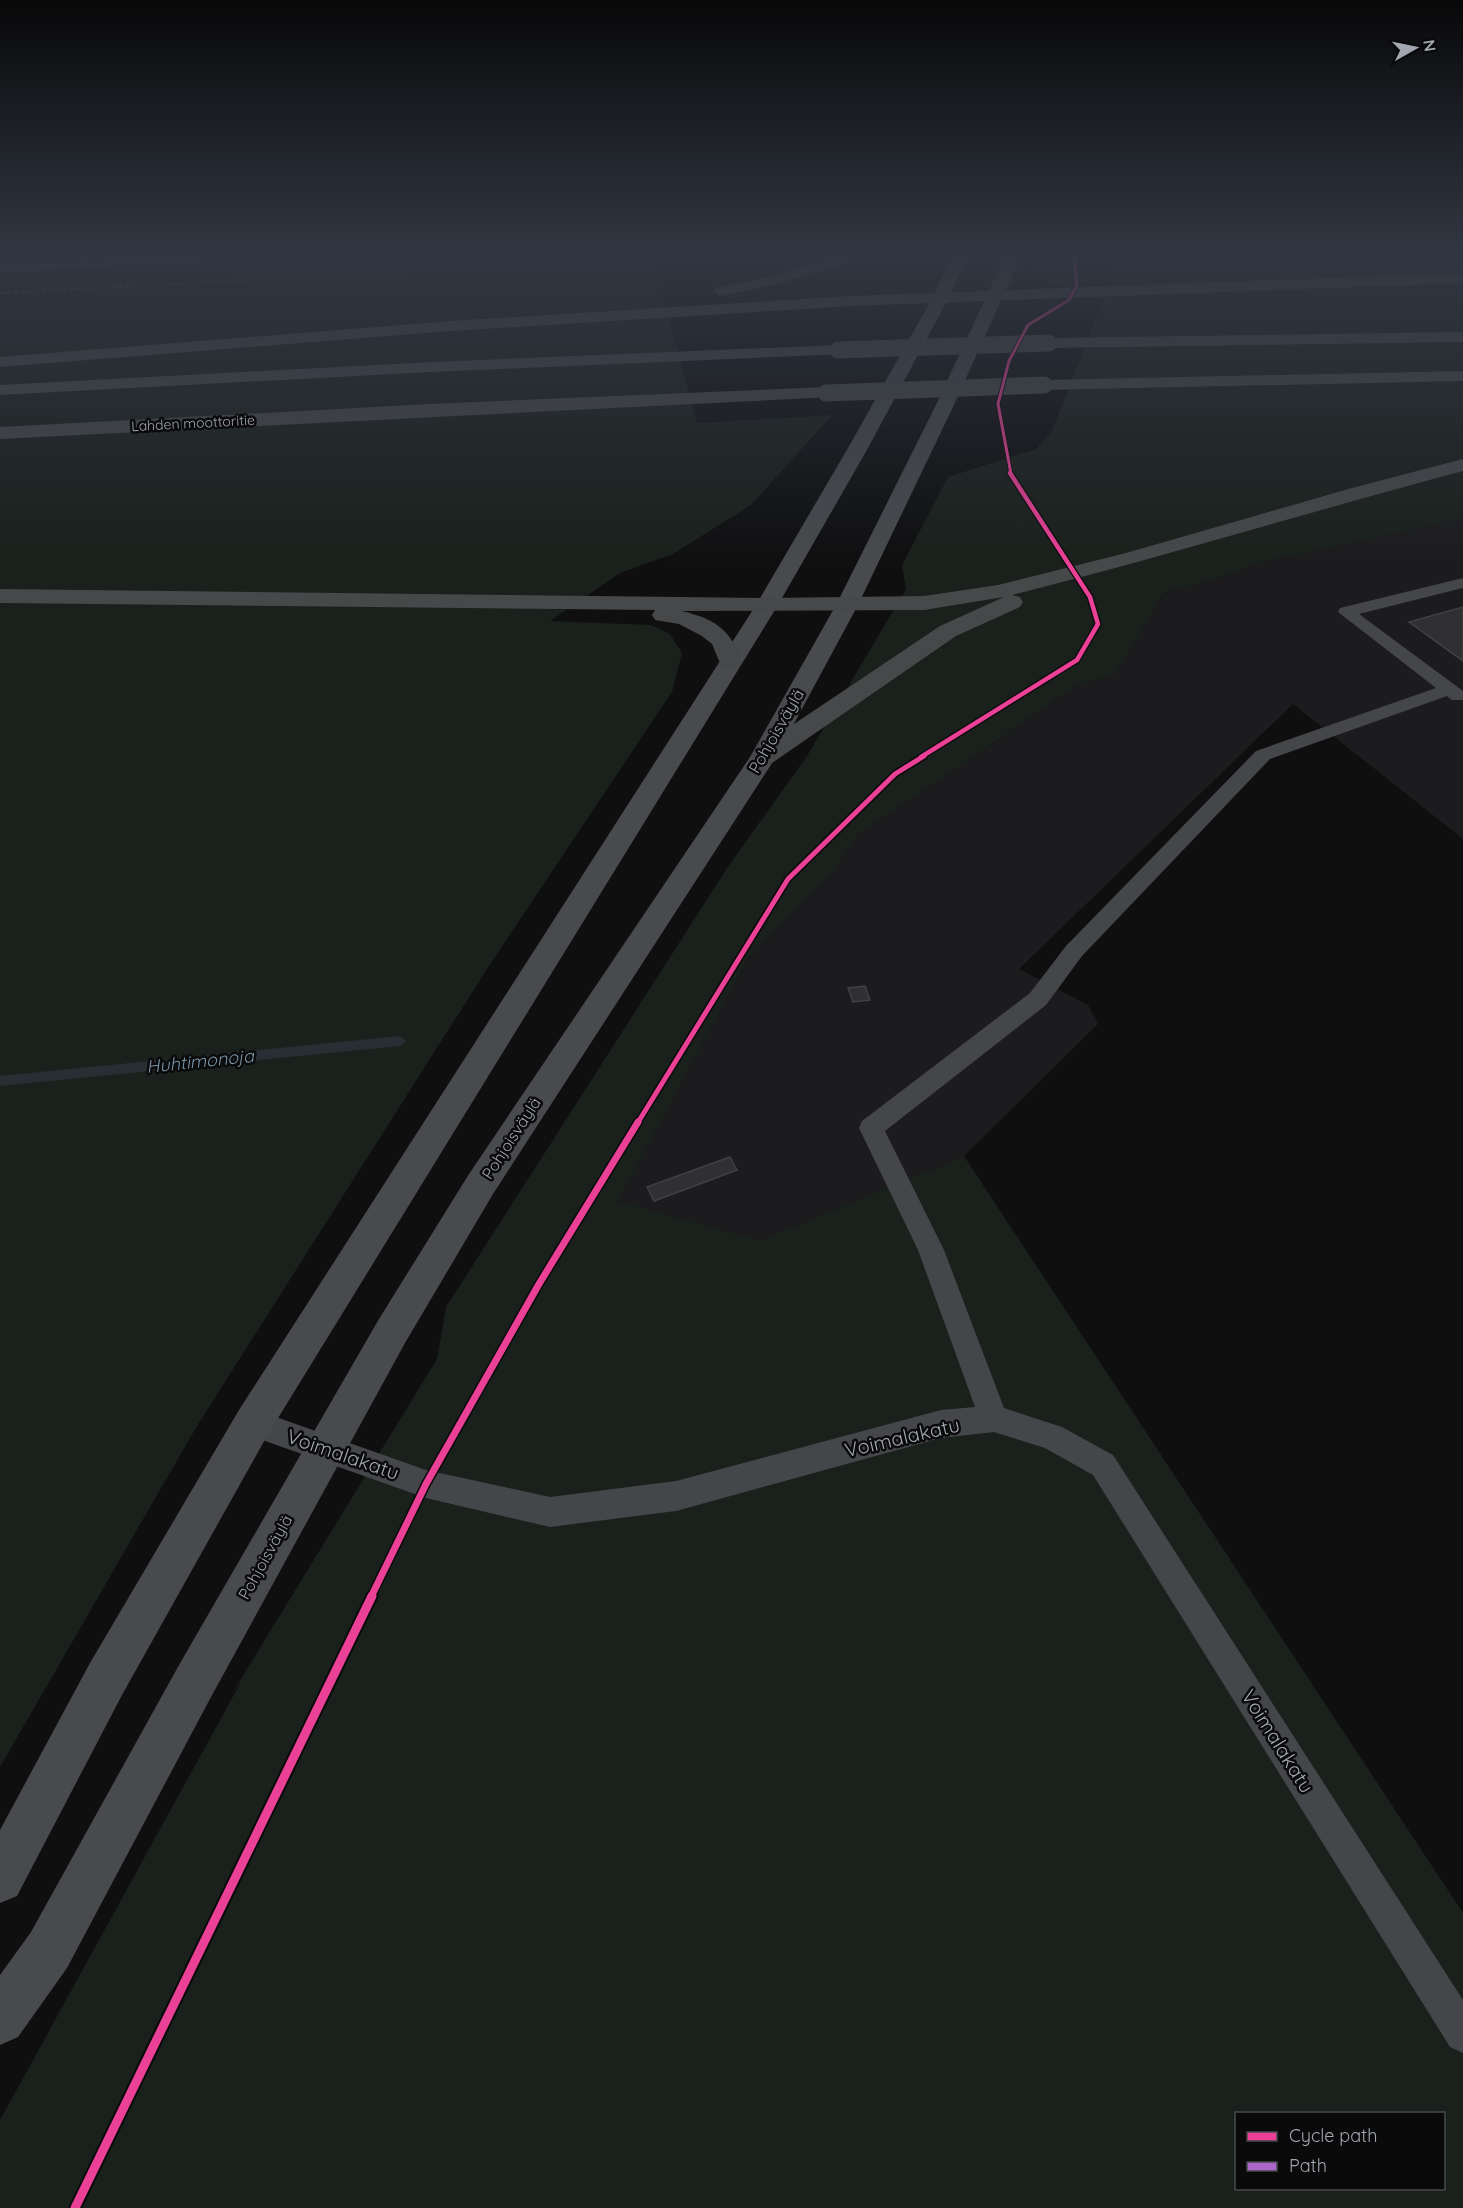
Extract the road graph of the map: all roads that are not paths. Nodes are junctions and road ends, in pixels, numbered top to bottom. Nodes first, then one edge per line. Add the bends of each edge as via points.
1 (62, 357) edge
2 (678, 357) edge
3 (908, 357) edge
4 (967, 357) edge
5 (0, 362) edge
6 (1463, 376) edge
7 (0, 390) edge
8 (0, 433) edge
9 (1463, 465) edge
10 (1134, 558) junction
11 (1463, 583) edge
12 (0, 596) edge
13 (569, 603) junction
14 (767, 605) junction
15 (847, 605) junction
16 (730, 663) junction
17 (1456, 693) edge
18 (763, 757) junction
19 (994, 1418) junction
20 (253, 1423) junction
21 (326, 1448) junction
22 (0, 1879) edge
23 (0, 2019) edge
24 (1463, 2034) edge

1 - 5 highway
2 - 7 highway, bridge
3 - 14 main road
4 - 15 main road, Pohjoisväylä
6 - 8 highway, Lahden moottoritie, bridge via 826,393
9 - 10 highway
10 - 15 highway via 998,592 924,603
10 - 18 highway via 982,614 948,631
11 - 17 lane via 1346,612
12 - 13 highway
13 - 14 highway
13 - 16 highway via 616,613 672,615 709,629 723,642
14 - 15 highway
14 - 16 main road
15 - 18 main road, Pohjoisväylä
16 - 20 main road
17 - 19 lane via 1263,755 1074,951 1038,999 871,1128 931,1250
18 - 21 main road, Pohjoisväylä via 481,1185
19 - 21 lane, Voimalakatu via 941,1424 676,1496 550,1512 426,1484
19 - 24 lane, Voimalakatu via 1053,1437 1103,1465
20 - 21 lane, Voimalakatu
20 - 22 main road via 106,1679
21 - 23 main road, Pohjoisväylä via 49,1950

